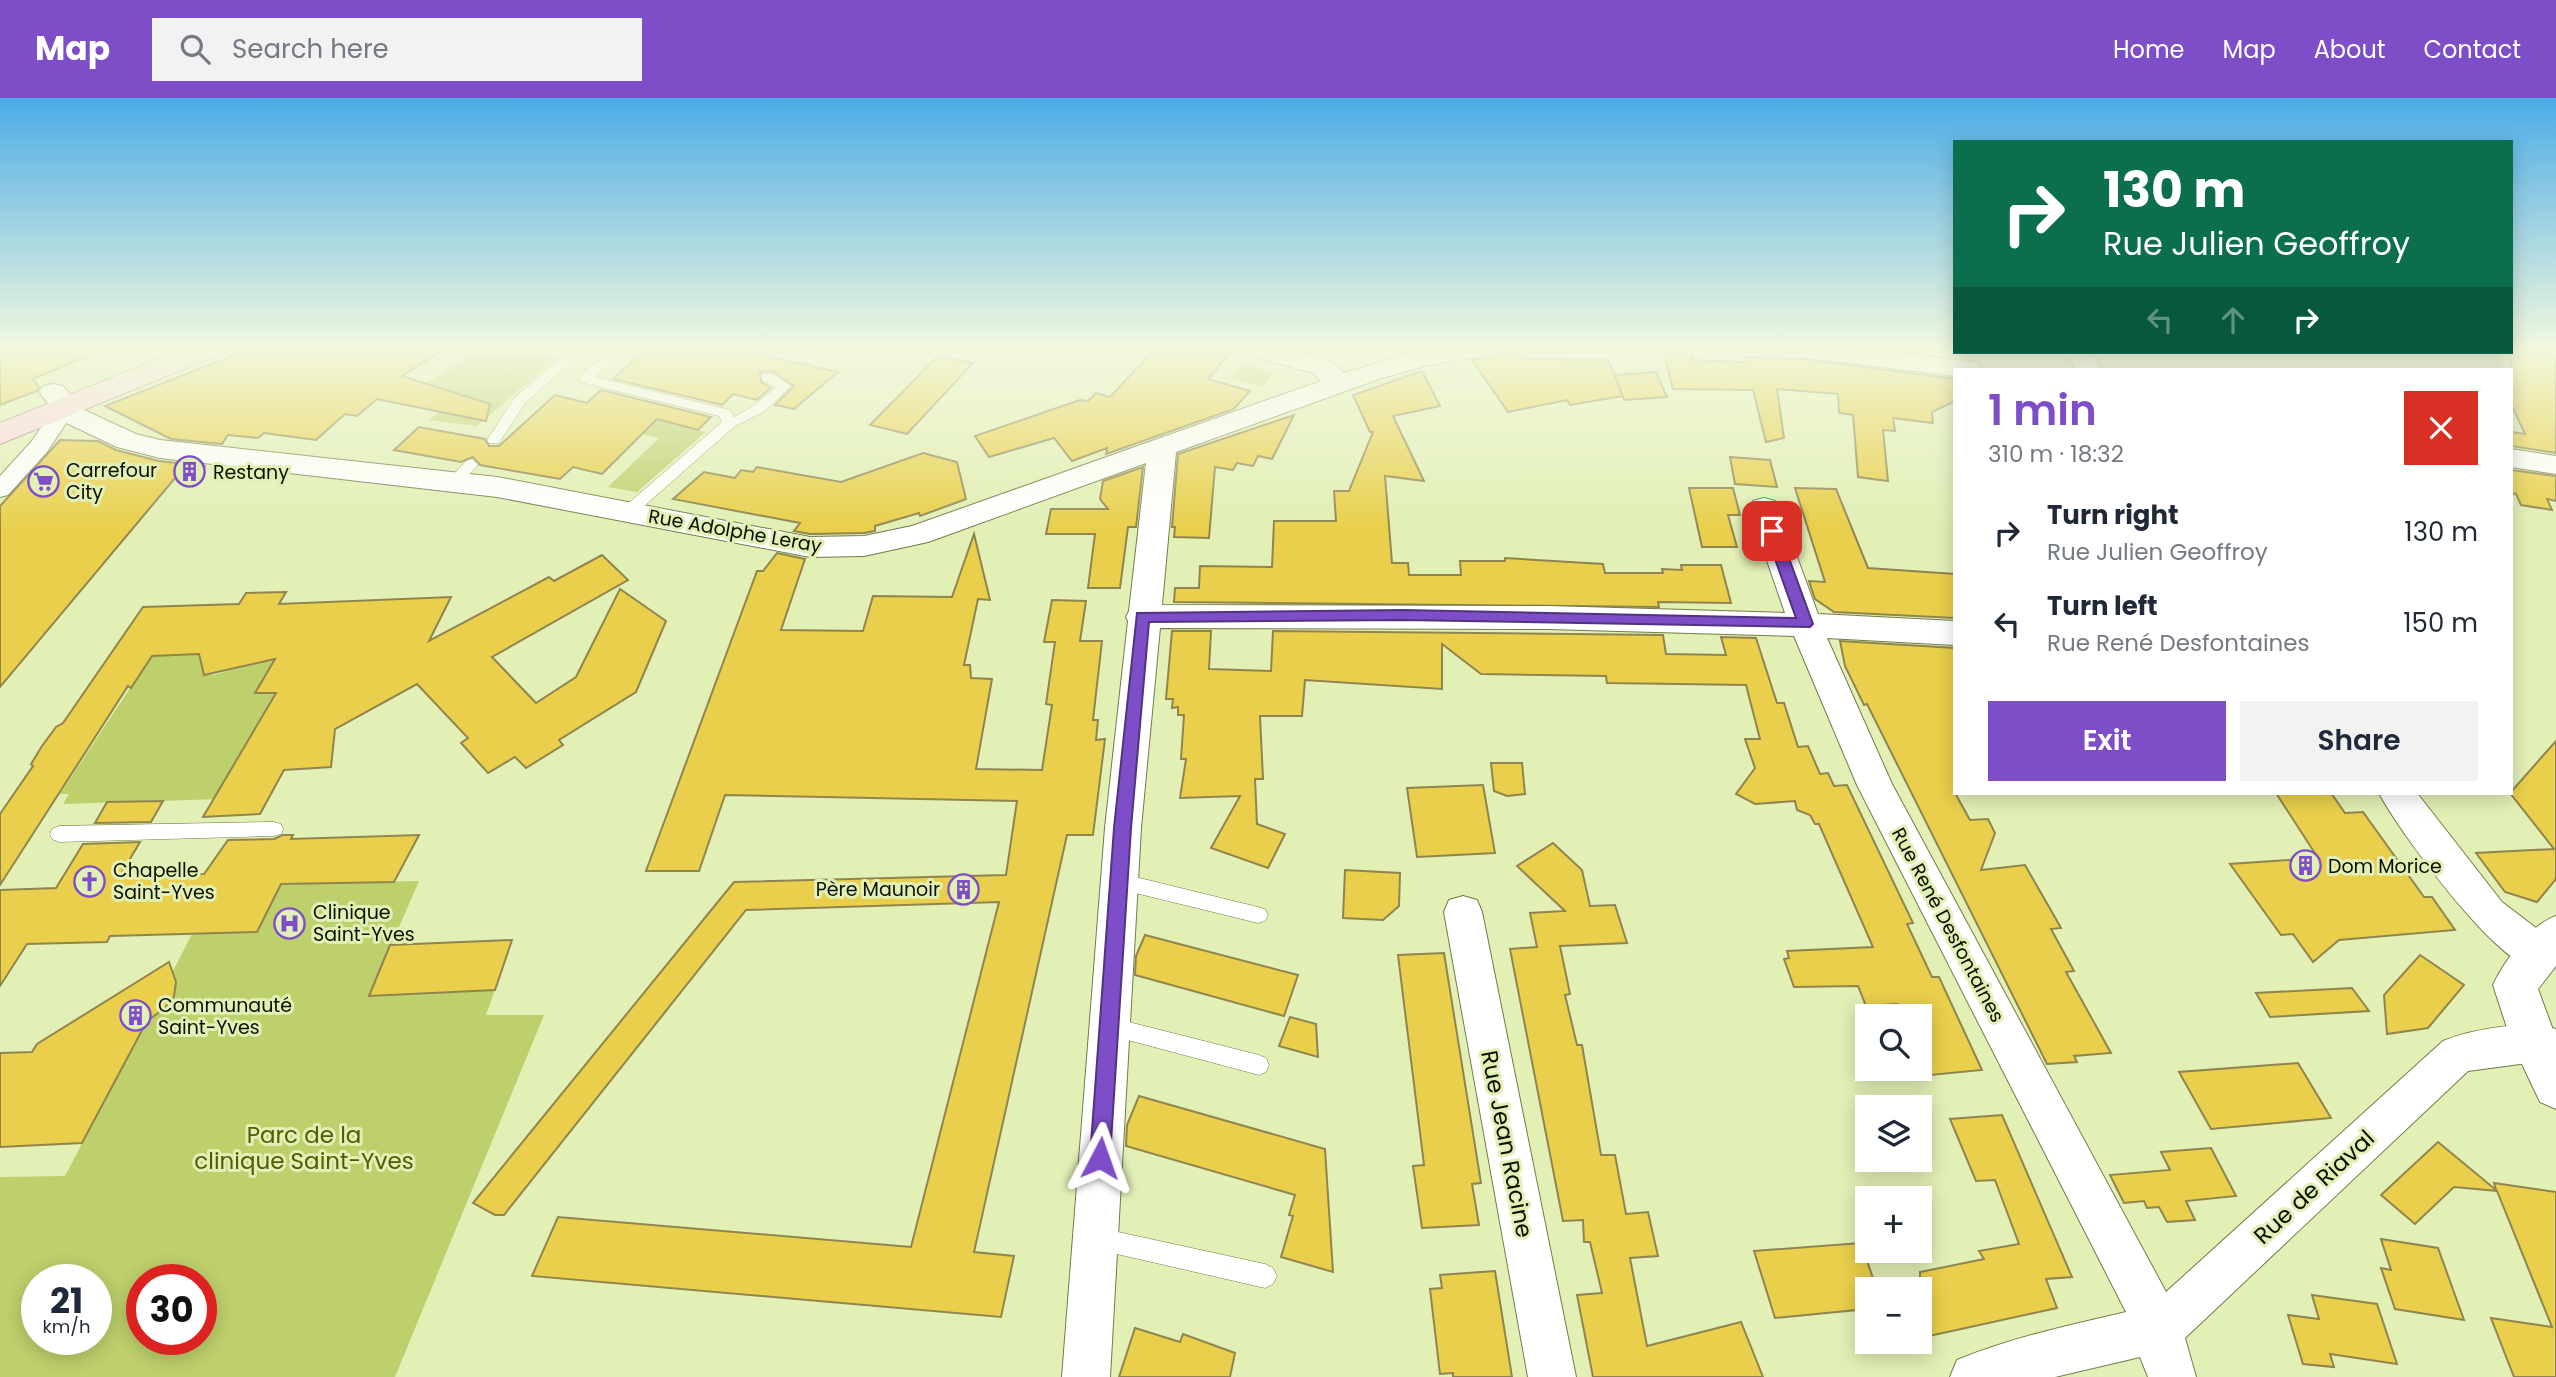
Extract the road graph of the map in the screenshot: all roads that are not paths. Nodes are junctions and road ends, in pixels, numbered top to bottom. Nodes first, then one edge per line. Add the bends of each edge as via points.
1 (42, 410) edge
2 (55, 410) edge
3 (67, 410) edge
4 (514, 410) edge
5 (711, 410) edge
6 (755, 410) edge
7 (1264, 410) edge
8 (730, 423) junction
9 (0, 434) edge
10 (494, 440) dead end
11 (1161, 449) junction
12 (2513, 458) edge
13 (2556, 465) edge
14 (0, 490) edge
15 (1764, 508) dead end
16 (628, 512) junction
17 (1142, 617) junction
18 (1805, 624) junction
19 (1953, 633) edge
20 (2399, 795) edge
21 (274, 829) dead end
22 (59, 834) dead end
23 (1119, 881) junction
24 (1463, 912) dead end
25 (1258, 915) dead end
26 (2548, 943) edge
27 (1110, 1026) junction
28 (2546, 1045) edge
29 (1259, 1065) dead end
30 (2556, 1087) edge
31 (1095, 1237) junction
32 (1265, 1276) dead end
33 (2160, 1329) junction
34 (1086, 1377) edge
35 (1552, 1377) edge
36 (1974, 1377) edge
37 (2172, 1377) edge

1 - 9 main road
2 - 14 street via 40,447
3 - 16 street, Rue Adolphe Leray via 144,446 296,463 462,473
4 - 10 lane
5 - 8 lane via 725,413
6 - 8 lane
7 - 11 street, Rue Adolphe Leray
8 - 16 lane
11 - 16 street, Rue Adolphe Leray via 917,536 864,546 810,547
11 - 17 street
12 - 13 street
15 - 18 street, Rue René Desfontaines
17 - 18 street via 1403,615
17 - 23 street
18 - 19 street
18 - 33 street, Rue René Desfontaines via 1875,785
20 - 26 street via 2488,914
21 - 22 lane
23 - 25 lane
23 - 27 street
24 - 35 street, Rue Jean Racine
26 - 28 street via 2515,985
27 - 29 lane
27 - 31 street
28 - 30 street
28 - 33 street, Rue de Riaval via 2458,1054
31 - 32 lane
31 - 34 street
33 - 36 street via 2072,1348
33 - 37 street, Rue René Desfontaines

